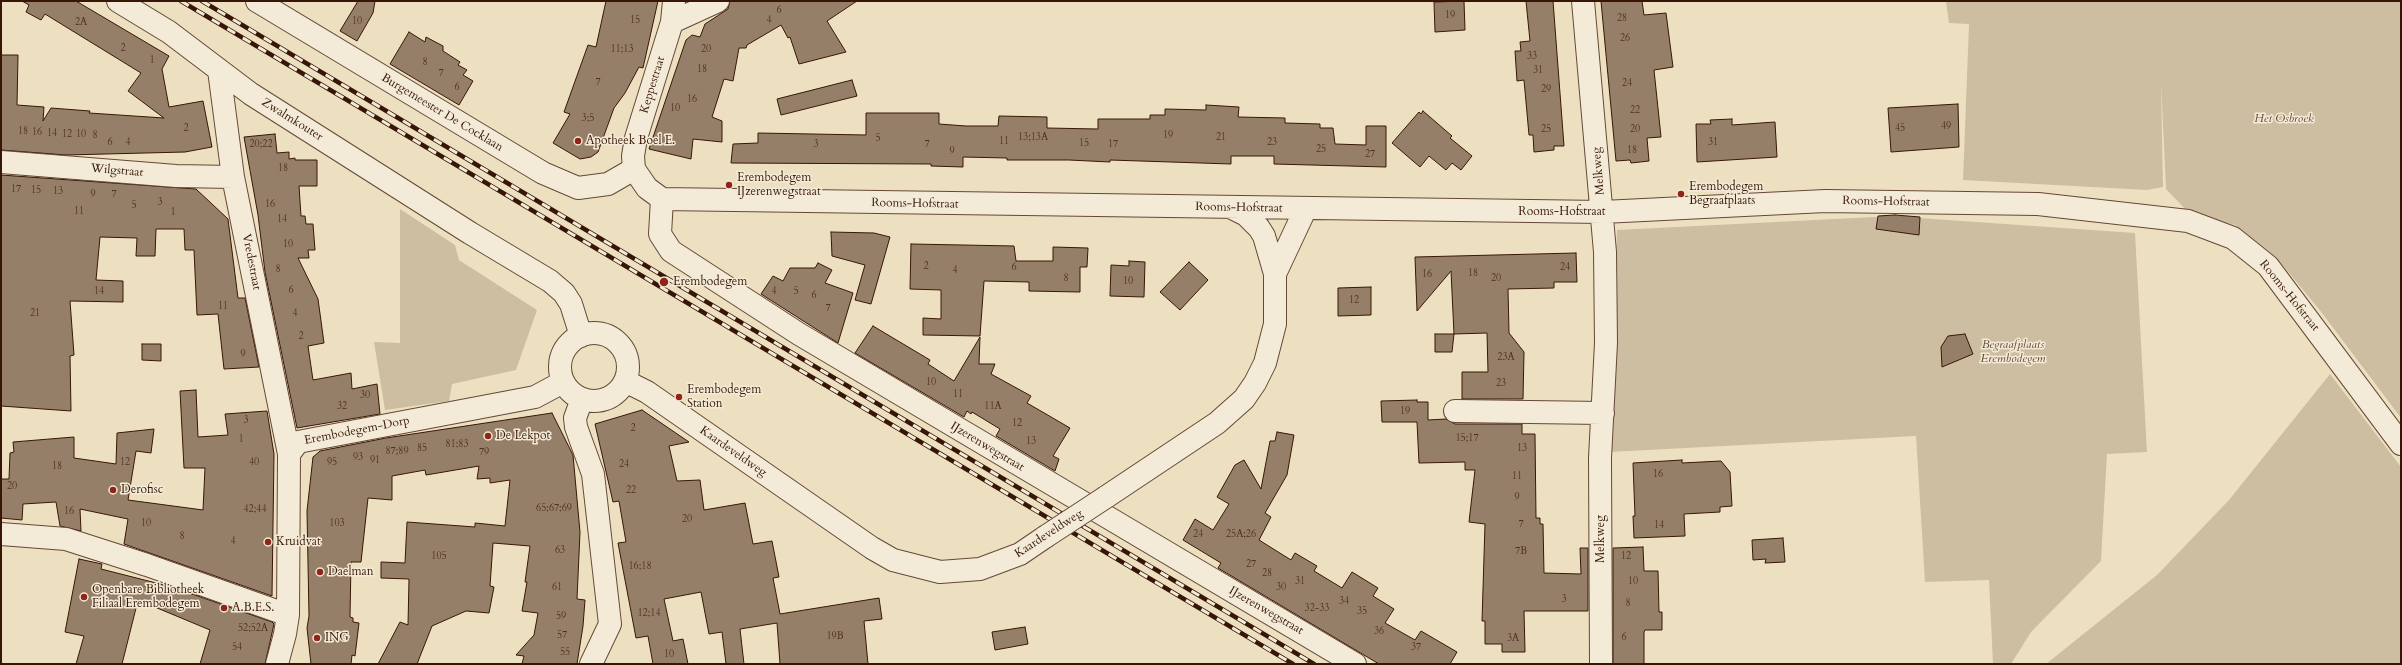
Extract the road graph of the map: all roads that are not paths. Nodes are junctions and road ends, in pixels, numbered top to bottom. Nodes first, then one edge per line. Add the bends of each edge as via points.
1 (118, 1) edge
2 (257, 1) edge
3 (718, 1) edge
4 (1583, 1) edge
5 (673, 11) edge
6 (219, 70) junction
7 (1, 162) edge
8 (634, 169) junction
9 (233, 177) junction
10 (662, 199) junction
11 (1232, 208) junction
12 (1305, 210) junction
13 (1603, 212) junction
14 (1275, 274) junction
15 (581, 336) junction
16 (625, 381) junction
17 (563, 382) junction
18 (582, 399) junction
19 (1455, 411) dead end
20 (1603, 413) junction
21 (2401, 444) edge
22 (289, 454) junction
23 (1, 534) edge
24 (288, 615) junction
25 (277, 664) edge
26 (591, 664) edge
27 (1355, 664) edge
28 (1601, 664) edge

1 - 6 street, Zwalmkouter via 169,32
2 - 8 street, Burgemeester De Cocklaan via 543,173 578,188 608,184
3 - 5 street
4 - 13 street, Melkweg
5 - 8 street, Keppestraat via 636,138
6 - 9 street, Vredestraat
6 - 15 street, Zwalmkouter via 251,94 550,281 564,293 571,304
7 - 9 street, Wilgstraat via 176,176
8 - 10 street via 647,188
9 - 22 street, Vredestraat
10 - 11 street, Rooms-Hofstraat
10 - 27 street, IJzerenwegstraat via 660,234 670,251 799,334
11 - 12 street, Rooms-Hofstraat
11 - 14 street via 1246,215 1259,228 1264,236
12 - 13 street, Rooms-Hofstraat
12 - 14 street, Kaardeveldweg
13 - 20 street, Melkweg via 1606,343
13 - 21 street, Rooms-Hofstraat via 1825,201 2038,204 2188,221 2233,238 2268,266
14 - 16 street, Kaardeveldweg, bridge via 1275,324 1264,363 1244,399 1217,423 1020,554 980,569 940,572 893,560 647,392
15 - 16 street via 592,333 604,334 614,339 627,359
15 - 17 street via 570,342 563,353 560,366
16 - 18 street via 617,392 606,399
17 - 18 street via 571,392
17 - 22 street, Erembodegem-Dorp via 535,397 298,442
18 - 26 street via 575,418 576,427 593,474 610,624
19 - 20 street
20 - 28 street, Melkweg via 1600,458
22 - 24 street, Erembodegem-Dorp
23 - 24 street via 66,539
24 - 25 street, Erembodegem-Dorp

